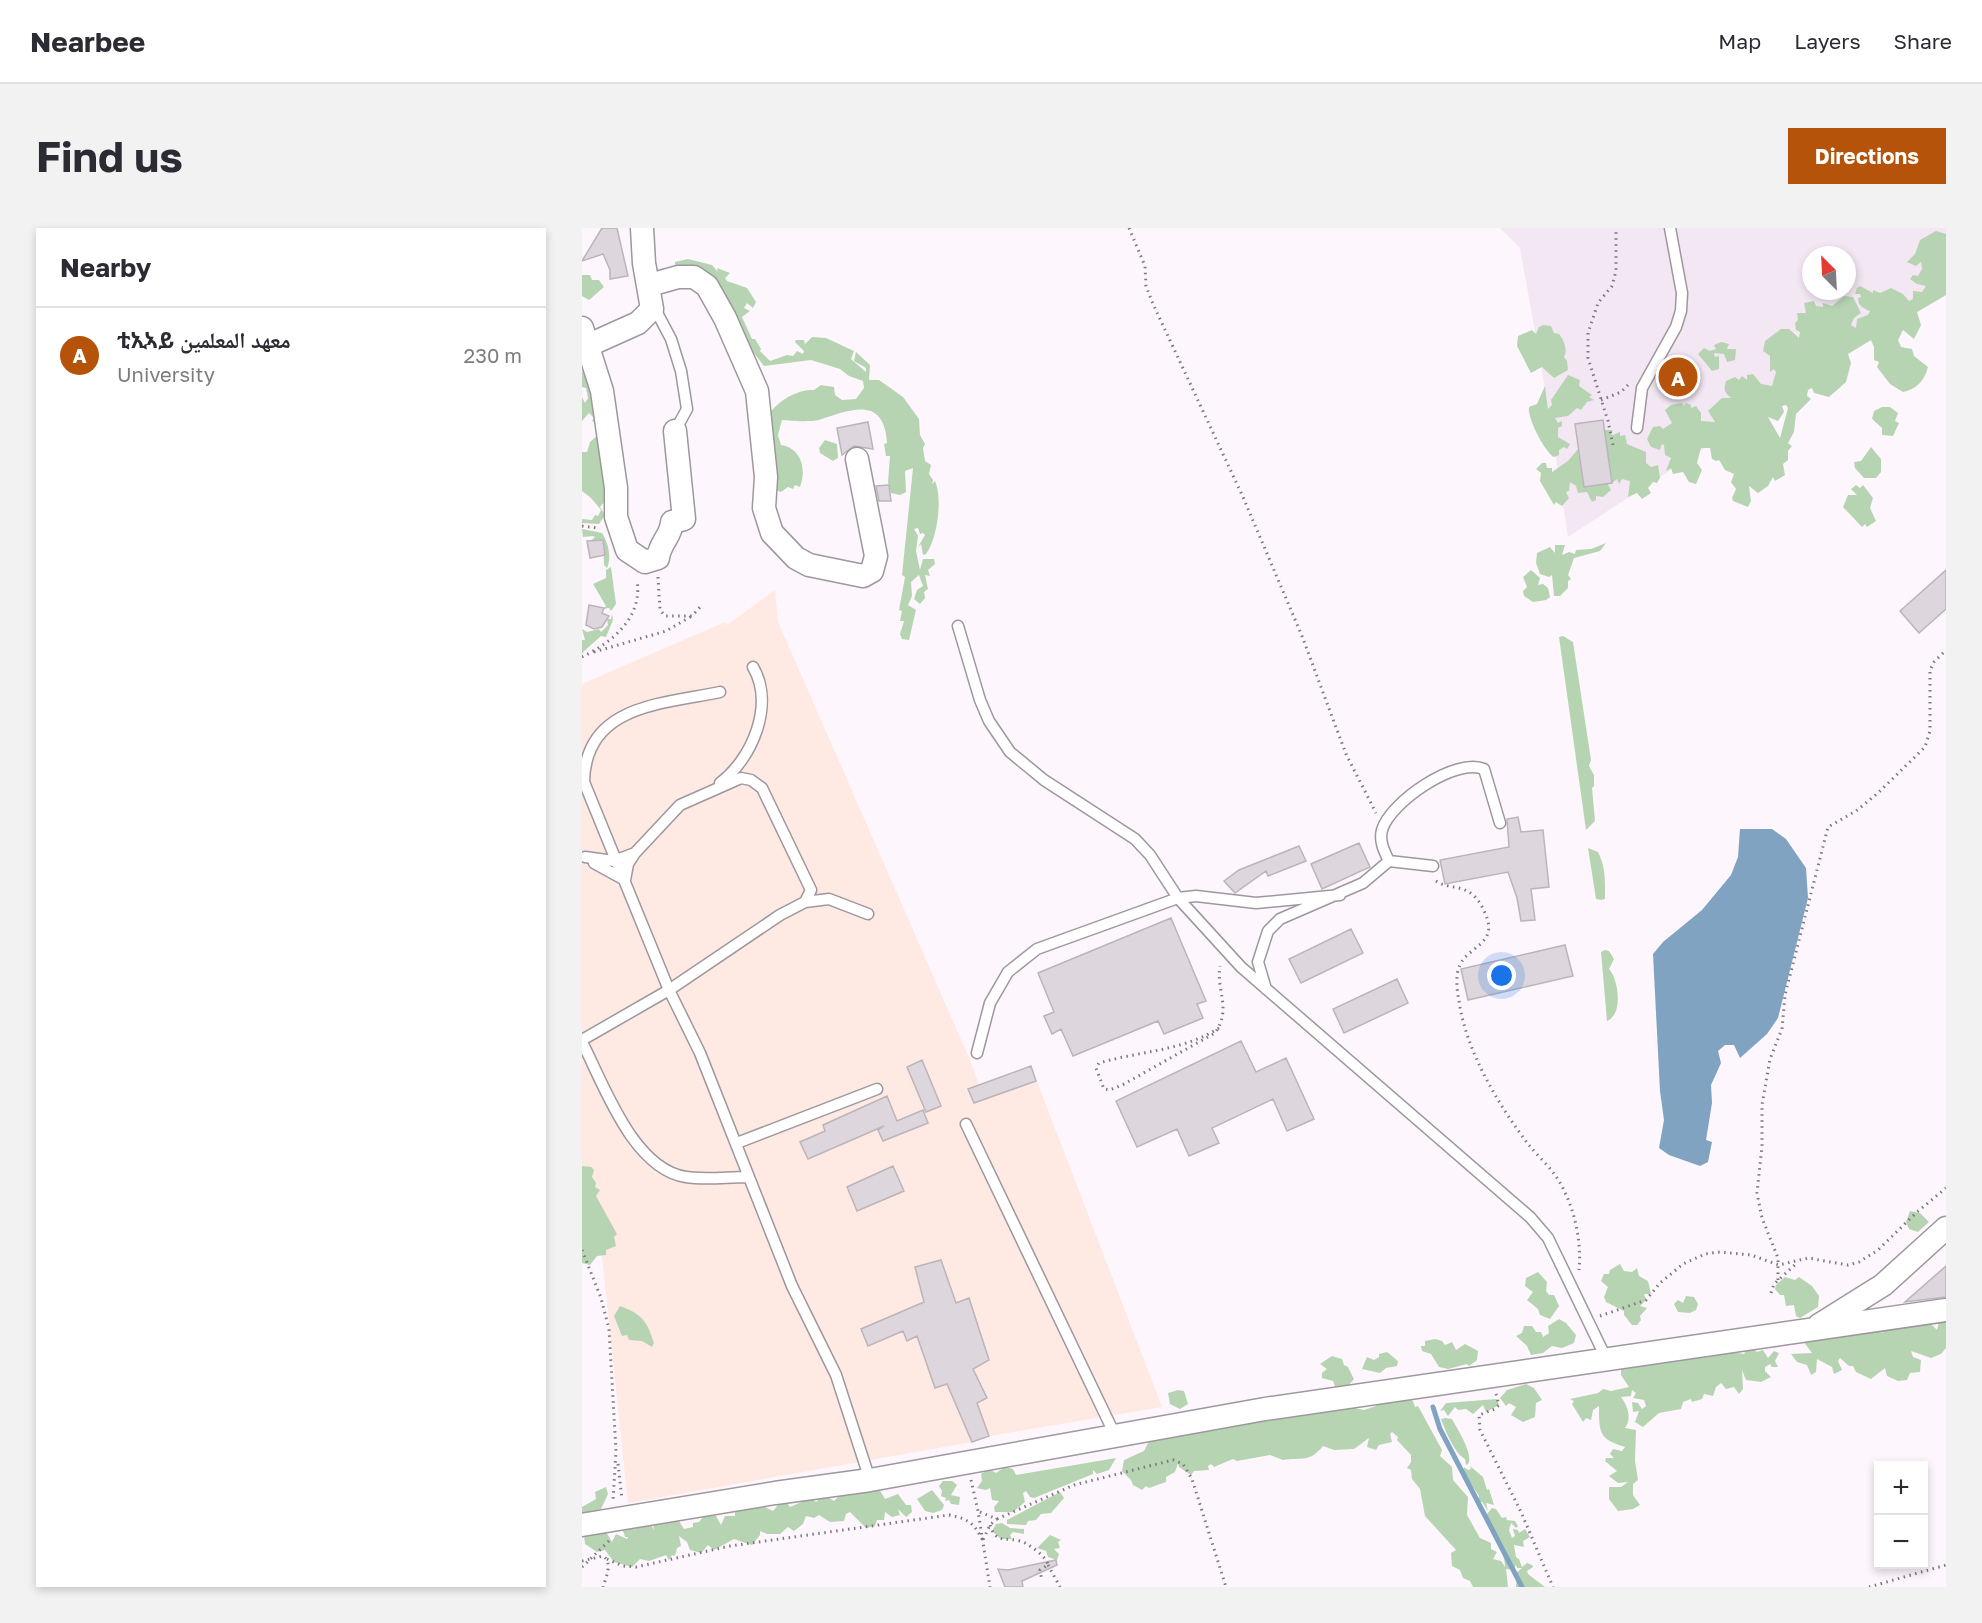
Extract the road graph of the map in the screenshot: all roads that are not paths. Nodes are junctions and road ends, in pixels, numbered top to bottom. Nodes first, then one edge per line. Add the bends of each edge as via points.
1 (642, 228) edge
2 (1670, 228) edge
3 (651, 293) junction
4 (585, 337) edge
5 (1637, 428) dead end
6 (675, 431) joint
7 (856, 459) dead end
8 (958, 626) dead end
9 (753, 667) dead end
10 (720, 692) dead end
11 (592, 744) junction
12 (582, 752) edge
13 (583, 780) edge
14 (708, 793) junction
15 (1500, 824) dead end
16 (635, 853) junction
17 (583, 857) edge
18 (614, 861) junction
19 (1389, 861) junction
20 (1433, 866) dead end
21 (625, 880) junction
22 (1340, 895) junction
23 (1178, 898) junction
24 (805, 902) junction
25 (868, 914) dead end
26 (1266, 989) junction
27 (669, 990) junction
28 (582, 1041) edge
29 (977, 1053) dead end
30 (877, 1089) dead end
31 (966, 1124) dead end
32 (737, 1143) junction
33 (747, 1177) junction
34 (1946, 1228) edge
35 (1946, 1310) edge
36 (1804, 1333) junction
37 (1606, 1358) junction
38 (1115, 1435) junction
39 (870, 1480) junction
40 (589, 1523) edge

1 - 3 street
2 - 5 lane via 1682,310 1642,388
3 - 4 street via 649,315 638,323
3 - 6 lane via 681,371 687,409
3 - 7 street via 678,277 694,277 707,286 758,391 766,477 764,508 772,533 796,558 809,565 863,576 872,571 876,556
4 - 6 street via 609,430 616,517 627,550 645,562 658,558 659,548 671,535 672,522 684,519
8 - 23 lane via 980,700 1010,753 1135,839
9 - 14 lane via 761,694 759,725 742,760 729,777
10 - 11 lane via 633,711 606,727
11 - 12 lane
11 - 13 lane
13 - 18 lane
14 - 16 lane via 680,805
14 - 24 lane via 741,778 762,788 806,876 811,890
15 - 19 lane via 1484,769 1471,767 1416,789 1390,811 1381,842
16 - 18 lane
16 - 21 lane
17 - 18 lane
17 - 21 lane
18 - 21 lane
19 - 20 lane
19 - 22 lane via 1364,883
21 - 27 lane
22 - 23 lane via 1256,903 1196,896
22 - 26 lane via 1280,919 1268,931 1258,962
23 - 26 lane
23 - 29 lane via 1037,949 1008,972 990,1003
24 - 25 lane via 829,899
24 - 27 lane
26 - 37 lane via 1523,1210 1548,1238
27 - 28 lane
27 - 32 lane
28 - 33 lane via 637,1145 658,1167 686,1177
30 - 32 lane
31 - 38 lane
32 - 33 lane
33 - 39 lane via 792,1286 836,1375
34 - 36 street via 1883,1285
35 - 36 street
36 - 37 street
37 - 38 street
38 - 39 street
39 - 40 street

